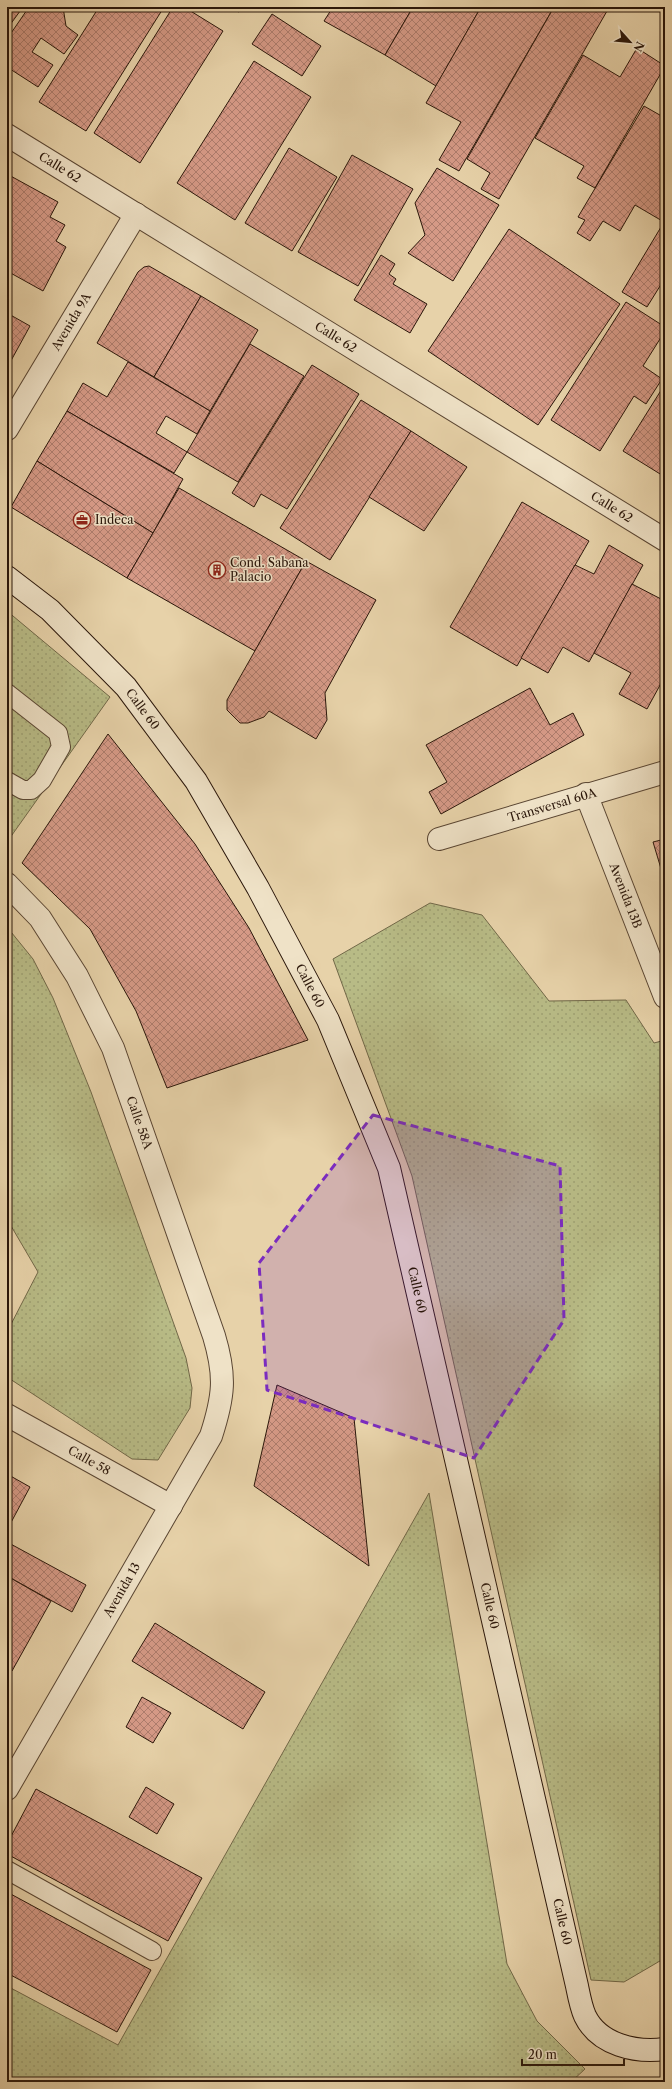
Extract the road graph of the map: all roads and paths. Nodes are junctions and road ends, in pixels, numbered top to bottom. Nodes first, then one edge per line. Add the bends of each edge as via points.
1 (7, 135) edge
2 (136, 214) junction
3 (7, 429) edge
4 (665, 540) edge
5 (7, 577) edge
6 (7, 693) edge
7 (665, 772) edge
8 (7, 781) edge
9 (586, 794) junction
10 (439, 839) dead end
11 (7, 884) edge
12 (665, 997) edge
13 (223, 1386) joint
14 (7, 1415) edge
15 (171, 1506) junction
16 (7, 1789) edge
17 (7, 1870) edge
18 (152, 1951) dead end
19 (665, 2049) edge

1 - 2 street, Calle 62
2 - 3 street, Avenida 9A
2 - 4 street, Calle 62
5 - 19 street, Calle 60 via 50,610 126,687 196,781 258,888 328,1020 390,1168 585,2016 597,2032 621,2047 644,2051
6 - 8 lane via 58,733 61,747 42,780 30,790 23,790
7 - 9 street, Transversal 60A
9 - 10 street, Transversal 60A
9 - 12 street, Avenida 13B
11 - 13 street, Calle 58A via 40,918 77,976 113,1048 216,1342
13 - 15 street, Avenida 13 via 219,1413 211,1436
14 - 15 street, Calle 58
15 - 16 street, Avenida 13
17 - 18 lane

